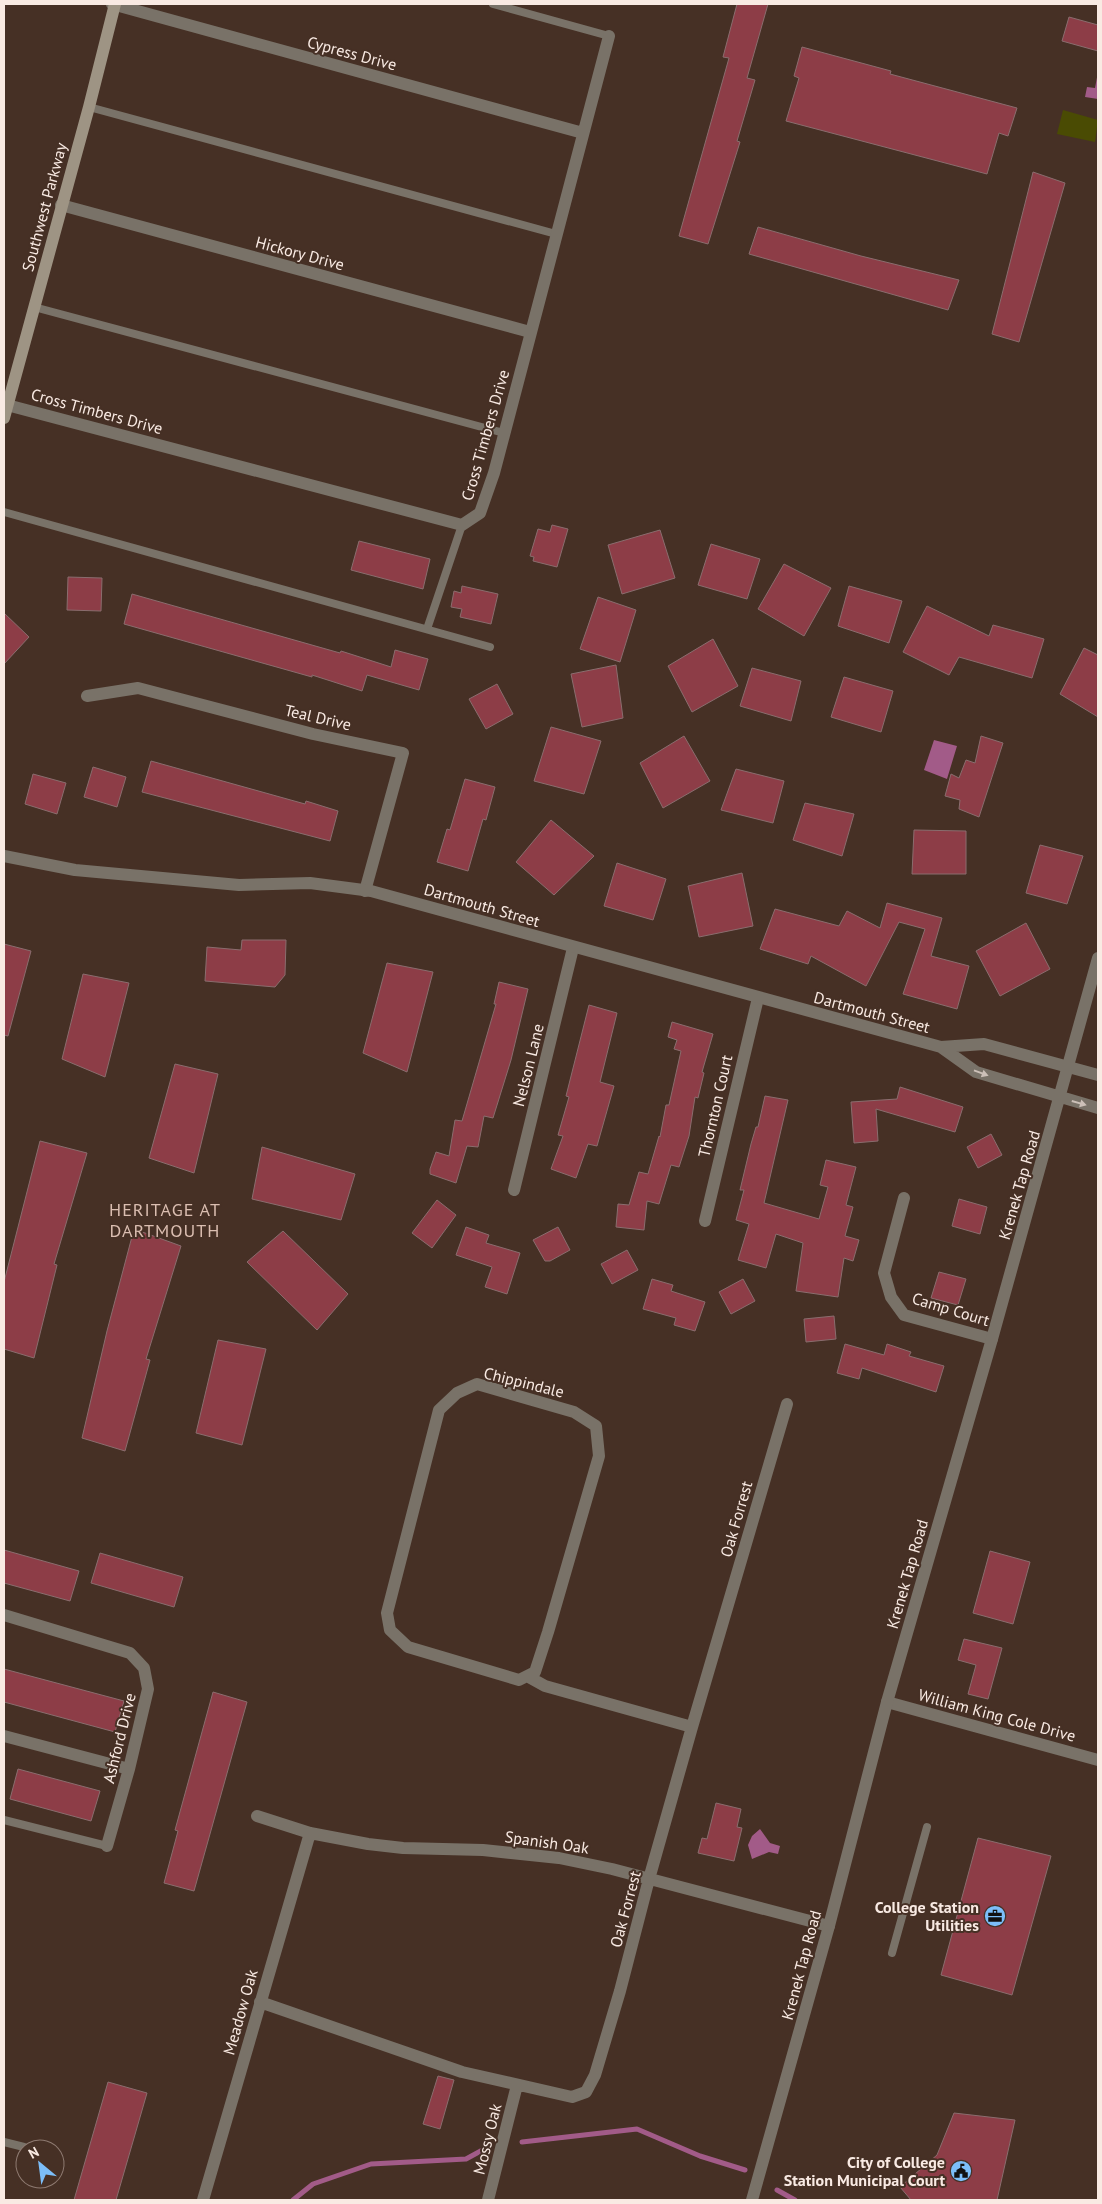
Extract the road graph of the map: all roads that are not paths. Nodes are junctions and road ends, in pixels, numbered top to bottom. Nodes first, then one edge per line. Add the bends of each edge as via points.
1 (114, 4) edge
2 (493, 4) edge
3 (609, 36) joint
4 (89, 107) junction
5 (583, 133) junction
6 (61, 205) junction
7 (556, 234) junction
8 (34, 307) junction
9 (530, 332) junction
10 (7, 405) junction
11 (4, 418) edge
12 (504, 433) junction
13 (4, 512) edge
14 (462, 525) junction
15 (428, 629) junction
16 (490, 646) dead end
17 (87, 696) dead end
18 (4, 856) edge
19 (365, 891) junction
20 (573, 948) junction
21 (1098, 958) edge
22 (758, 998) junction
23 (941, 1047) junction
24 (1068, 1066) junction
25 (1098, 1075) edge
26 (1060, 1097) junction
27 (1098, 1108) edge
28 (514, 1190) dead end
29 (904, 1198) dead end
30 (705, 1221) dead end
31 (992, 1339) junction
32 (787, 1404) dead end
33 (4, 1616) edge
34 (527, 1676) junction
35 (887, 1702) junction
36 (692, 1728) junction
37 (4, 1736) edge
38 (1098, 1760) edge
39 (129, 1769) junction
40 (258, 1816) dead end
41 (4, 1820) edge
42 (927, 1827) dead end
43 (310, 1833) junction
44 (107, 1846) joint
45 (649, 1879) junction
46 (829, 1926) junction
47 (892, 1953) dead end
48 (260, 2002) junction
49 (517, 2085) junction
50 (203, 2200) edge
51 (488, 2200) edge
52 (752, 2200) edge

1 - 4 main road, Southwest Parkway
1 - 5 street, Cypress Drive
2 - 3 lane
3 - 5 street, Cross Timbers Drive
4 - 6 main road, Southwest Parkway
4 - 7 lane
5 - 7 street, Cross Timbers Drive
6 - 8 main road, Southwest Parkway
6 - 9 street, Hickory Drive
7 - 9 street, Cross Timbers Drive
8 - 10 main road, Southwest Parkway
8 - 12 lane
9 - 12 street, Cross Timbers Drive
10 - 11 main road, Southwest Parkway
10 - 14 street, Cross Timbers Drive
12 - 14 street, Cross Timbers Drive via 480,512
13 - 15 lane
14 - 15 lane
15 - 16 lane
17 - 19 street, Teal Drive via 138,688 313,734 404,753
18 - 19 street, Dartmouth Street via 75,870 239,885 310,883
19 - 20 street, Dartmouth Street
20 - 22 street, Dartmouth Street
20 - 28 street, Nelson Lane
21 - 24 street, Krenek Tap Road
22 - 23 street, Dartmouth Street
22 - 30 street, Thornton Court
23 - 24 street, Dartmouth Street via 984,1044
23 -> 26 street, Dartmouth Street via 976,1072
24 - 25 street, Dartmouth Street
24 - 26 street, Krenek Tap Road
26 -> 27 street, Dartmouth Street
26 - 31 street, Krenek Tap Road
29 - 31 street, Camp Court via 884,1273 890,1297 904,1315
31 - 35 street, Krenek Tap Road
32 - 36 street, Oak Forrest
33 - 39 street, Ashford Drive via 130,1653 144,1668 148,1689
34 - 34 street, Chippindale via 535,1672 599,1456 596,1426 574,1412 477,1384 457,1393 439,1410 387,1613 388,1622 390,1630 408,1647 519,1680
34 - 36 street, Chippindale via 546,1686
35 - 38 street, William King Cole Drive
35 - 46 street, Krenek Tap Road
36 - 45 street, Oak Forrest
37 - 39 street
39 - 44 street, Ashford Drive
40 - 43 street, Spanish Oak
41 - 44 lane
42 - 47 lane
43 - 45 street, Spanish Oak via 403,1848 483,1850 559,1858
43 - 48 street, Meadow Oak
45 - 46 street, Spanish Oak
45 - 49 street, Oak Forrest via 609,2028 595,2075 586,2092 572,2097
46 - 52 street, Krenek Tap Road
48 - 49 street, Oak Forrest via 462,2072
48 - 50 street, Meadow Oak
49 - 51 street, Mossy Oak

